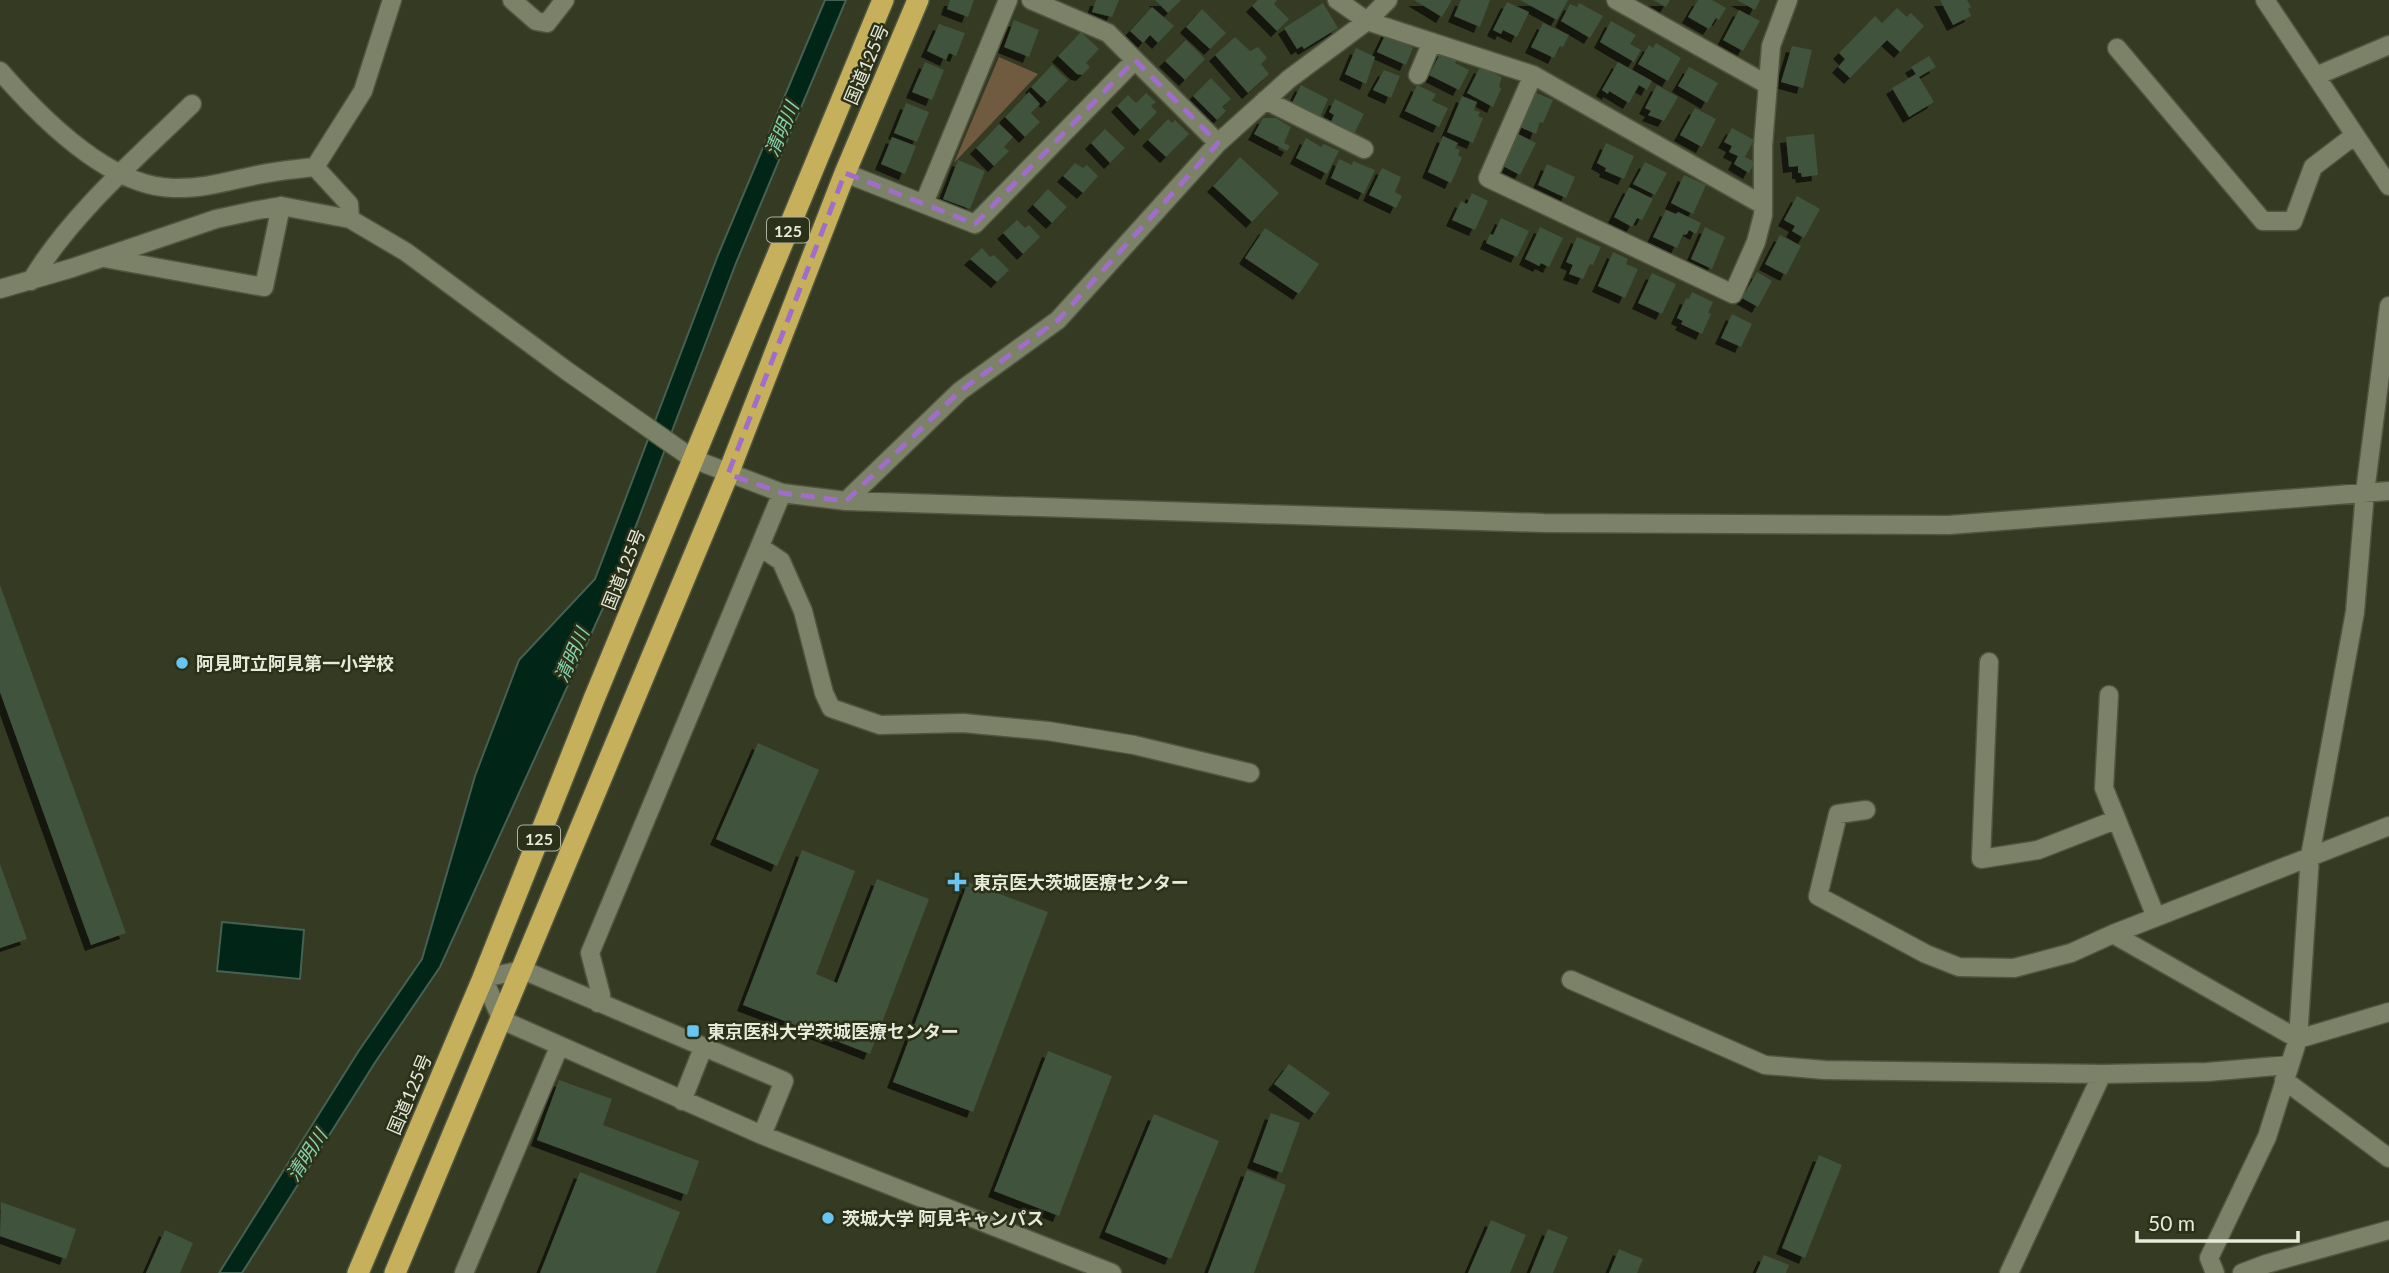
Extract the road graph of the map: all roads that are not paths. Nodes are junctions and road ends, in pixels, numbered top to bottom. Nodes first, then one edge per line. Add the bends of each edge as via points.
1 (512, 0) edge
2 (565, 0) edge
3 (883, 0) edge
4 (918, 0) edge
5 (1008, 0) edge
6 (1031, 0) edge
7 (1337, 0) edge
8 (1388, 0) edge
9 (1616, 0) edge
10 (1788, 0) edge
11 (2265, 0) edge
12 (390, 1) edge
13 (1367, 21) junction
14 (1432, 42) junction
15 (2389, 45) edge
16 (2117, 48) dead end
17 (1135, 60) junction
18 (0, 71) edge
19 (1418, 75) dead end
20 (1534, 75) junction
21 (2316, 76) junction
22 (1768, 85) junction
23 (1265, 100) junction
24 (192, 104) dead end
25 (2355, 135) junction
26 (1218, 144) junction
27 (1364, 149) dead end
28 (316, 167) junction
29 (845, 173) junction
30 (120, 174) junction
31 (2389, 186) edge
32 (924, 203) junction
33 (1763, 205) junction
34 (281, 206) junction
35 (349, 219) junction
36 (102, 257) junction
37 (31, 281) junction
38 (0, 289) edge
39 (2389, 306) edge
40 (693, 459) junction
41 (728, 474) junction
42 (2389, 491) edge
43 (782, 492) junction
44 (2365, 492) junction
45 (846, 501) junction
46 (760, 547) junction
47 (1989, 662) dead end
48 (2109, 695) dead end
49 (1250, 773) dead end
50 (1867, 810) dead end
51 (2115, 820) junction
52 (2389, 826) edge
53 (2311, 856) junction
54 (2156, 917) junction
55 (2113, 934) junction
56 (523, 970) junction
57 (483, 978) junction
58 (1571, 980) dead end
59 (598, 1003) junction
60 (2389, 1012) edge
61 (502, 1020) junction
62 (2298, 1039) junction
63 (559, 1047) junction
64 (703, 1048) junction
65 (2286, 1073) junction
66 (2102, 1074) junction
67 (682, 1101) junction
68 (762, 1135) junction
69 (2389, 1158) edge
70 (2389, 1230) edge
71 (358, 1273) edge
72 (396, 1273) edge
73 (464, 1273) edge
74 (1112, 1273) edge
75 (2009, 1273) edge
76 (2215, 1273) edge
77 (2242, 1273) edge

1 - 2 street via 536,21 547,23
3 - 40 highway, 国道125号 / 125
4 - 29 highway, 国道125号 / 125
5 - 32 street
6 - 17 street via 1108,33
7 - 13 street
8 - 13 street
9 - 22 street
10 - 22 street via 1771,46
11 - 21 street
12 - 28 street via 363,91
13 - 14 street
13 - 23 street
14 - 19 street
14 - 20 street
15 - 21 street
16 - 25 street via 2263,221 2292,221 2312,167
17 - 26 street
17 - 32 street via 975,224
18 - 30 street via 80,148
20 - 33 street
20 - 33 street via 1488,178 1732,294 1756,242
21 - 25 street
22 - 33 street
23 - 26 street
23 - 27 street
24 - 30 street
25 - 31 street
26 - 45 street via 1058,320 960,391
28 - 30 street via 171,188
28 - 35 street via 349,204
29 - 32 street
29 - 41 highway, 国道125号 / 125
30 - 37 street via 48,253
34 - 35 street
34 - 36 street via 216,219
34 - 36 street via 264,287
35 - 40 street via 406,252
36 - 37 street
37 - 38 street
39 - 44 street
40 - 41 street
40 - 57 highway, 国道125号 / 125
41 - 43 street
41 - 56 highway, 国道125号 / 125
42 - 44 street
43 - 45 street
43 - 46 street
44 - 45 street via 1949,525 1544,523
44 - 53 street via 2355,612
46 - 49 street via 781,561 798,599 831,708 880,725 963,723 1048,731 1134,745
46 - 59 street via 590,953 601,995
47 - 51 street via 1981,859 2038,850
48 - 51 street via 2104,788
50 - 55 street via 1839,814 1818,896 1926,954 1959,967 2014,968 2071,953
51 - 54 street
52 - 53 street
53 - 54 street
53 - 62 street
54 - 55 street
55 - 62 street
56 - 57 street
56 - 59 street
56 - 61 highway, 国道125号 / 125
57 - 61 street
57 - 71 highway, 国道125号 / 125
58 - 66 street via 1765,1065
59 - 64 street
60 - 62 street
61 - 63 street
61 - 72 highway, 国道125号 / 125
62 - 65 street
63 - 67 street
63 - 73 street
64 - 67 street
64 - 68 street via 785,1081
65 - 66 street
65 - 69 street
65 - 76 street via 2267,1137 2209,1258
66 - 75 street
67 - 68 street
68 - 74 street
70 - 77 street

